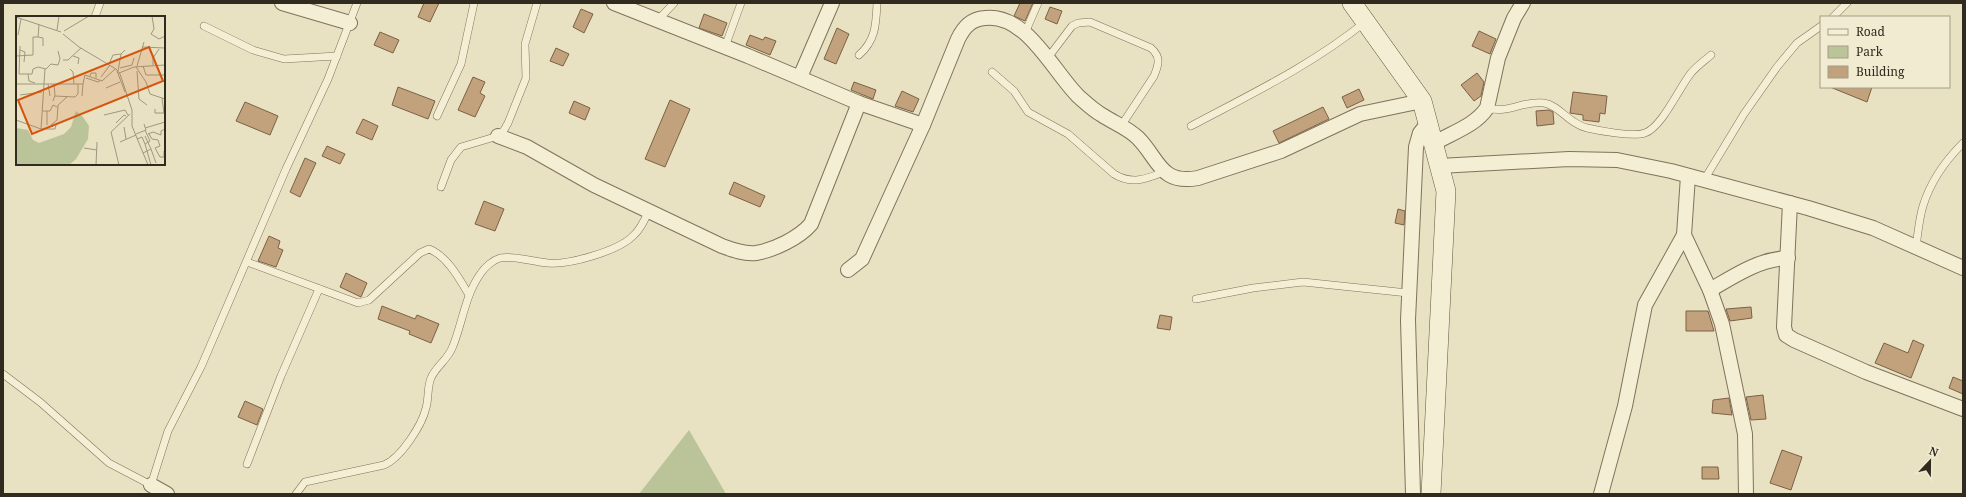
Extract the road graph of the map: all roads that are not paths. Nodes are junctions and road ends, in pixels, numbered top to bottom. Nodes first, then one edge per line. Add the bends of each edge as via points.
1 (100, 3) edge
2 (282, 3) edge
3 (357, 3) edge
4 (474, 3) edge
5 (537, 3) edge
6 (614, 3) edge
7 (674, 3) edge
8 (741, 3) edge
9 (832, 3) edge
10 (877, 3) edge
11 (1038, 3) edge
12 (1523, 3) edge
13 (1847, 3) edge
14 (1354, 4) edge
15 (95, 16) edge
16 (1834, 16) edge
17 (658, 20) junction
18 (350, 22) junction
19 (1365, 22) junction
20 (204, 26) dead end
21 (1820, 27) edge
22 (1025, 34) junction
23 (725, 47) junction
24 (859, 55) dead end
25 (1711, 55) dead end
26 (337, 56) junction
27 (1047, 59) junction
28 (992, 72) dead end
29 (800, 77) junction
30 (1422, 100) junction
31 (859, 103) junction
32 (1487, 108) junction
33 (437, 116) dead end
34 (1428, 123) junction
35 (923, 125) junction
36 (1121, 126) junction
37 (1191, 126) dead end
38 (498, 136) junction
39 (1963, 143) edge
40 (1433, 144) junction
41 (1439, 166) junction
42 (1164, 172) junction
43 (1688, 176) junction
44 (1704, 180) junction
45 (440, 187) dead end
46 (1790, 203) junction
47 (649, 210) junction
48 (1684, 235) junction
49 (1916, 247) junction
50 (1788, 258) junction
51 (247, 262) junction
52 (1963, 268) edge
53 (848, 270) dead end
54 (319, 289) junction
55 (1710, 290) junction
56 (1408, 293) junction
57 (469, 295) junction
58 (1196, 299) dead end
59 (3, 374) edge
60 (1963, 409) edge
61 (246, 464) dead end
62 (150, 485) junction
63 (167, 494) edge
64 (296, 494) edge
65 (1413, 494) edge
66 (1431, 494) edge
67 (1601, 494) edge
68 (1746, 494) edge

1 - 15 lane
2 - 18 street
3 - 18 lane
4 - 33 lane via 461,64
5 - 38 lane via 525,44 526,78 508,123
6 - 17 street
7 - 17 lane
8 - 23 lane
9 - 29 street
10 - 24 lane via 874,36
11 - 22 lane
12 - 32 street via 1498,58
13 - 16 lane
14 - 19 main road
17 - 23 street
18 - 26 lane
19 - 30 main road
19 - 37 lane via 1308,63
20 - 26 lane via 253,50 284,59
21 - 44 lane via 1797,43 1777,67 1744,114
22 - 27 street
22 - 35 street via 1014,24 994,17 972,21 964,28
23 - 29 street
25 - 32 lane via 1696,67 1658,122 1645,133 1587,128 1570,121 1558,109 1544,103 1498,111
26 - 51 lane
27 - 36 street via 1078,96
27 - 36 lane via 1072,26 1090,22 1151,48 1157,53 1159,60 1154,76
28 - 42 lane via 1014,91 1028,112 1068,134 1122,179 1142,181
29 - 31 street
30 - 34 main road
30 - 42 street via 1360,114 1281,151 1198,178 1177,179
31 - 35 street
31 - 47 street via 814,218 806,229 785,242 756,253 739,252
32 - 40 street via 1484,114 1468,125
34 - 40 main road
34 - 56 street via 1420,133 1416,147
35 - 53 street via 862,259
36 - 42 street via 1138,138
38 - 45 lane via 461,147 451,160
38 - 47 street via 526,147 594,185
39 - 49 lane via 1936,177 1928,193 1920,217
40 - 41 main road
41 - 43 street via 1569,158 1617,160
41 - 66 main road via 1446,191
43 - 44 street
43 - 48 street
44 - 46 street
46 - 49 street via 1873,228
46 - 50 street
47 - 57 lane via 639,229 630,239 589,257 550,263 511,258 494,260 481,272
48 - 55 street
48 - 67 street via 1645,305 1625,406
49 - 52 street
50 - 55 street via 1773,259 1751,267
50 - 60 street via 1784,327 1789,338 1866,372
51 - 54 lane
51 - 62 lane via 201,367 168,431
54 - 57 lane via 352,302 363,303 420,253 429,249 438,252
54 - 61 lane
55 - 68 street via 1720,316 1744,434
56 - 58 lane via 1303,282
56 - 65 street
57 - 64 lane via 453,346 429,383 426,410 402,452 391,462 305,482
59 - 62 lane via 40,402 109,463
62 - 63 street

